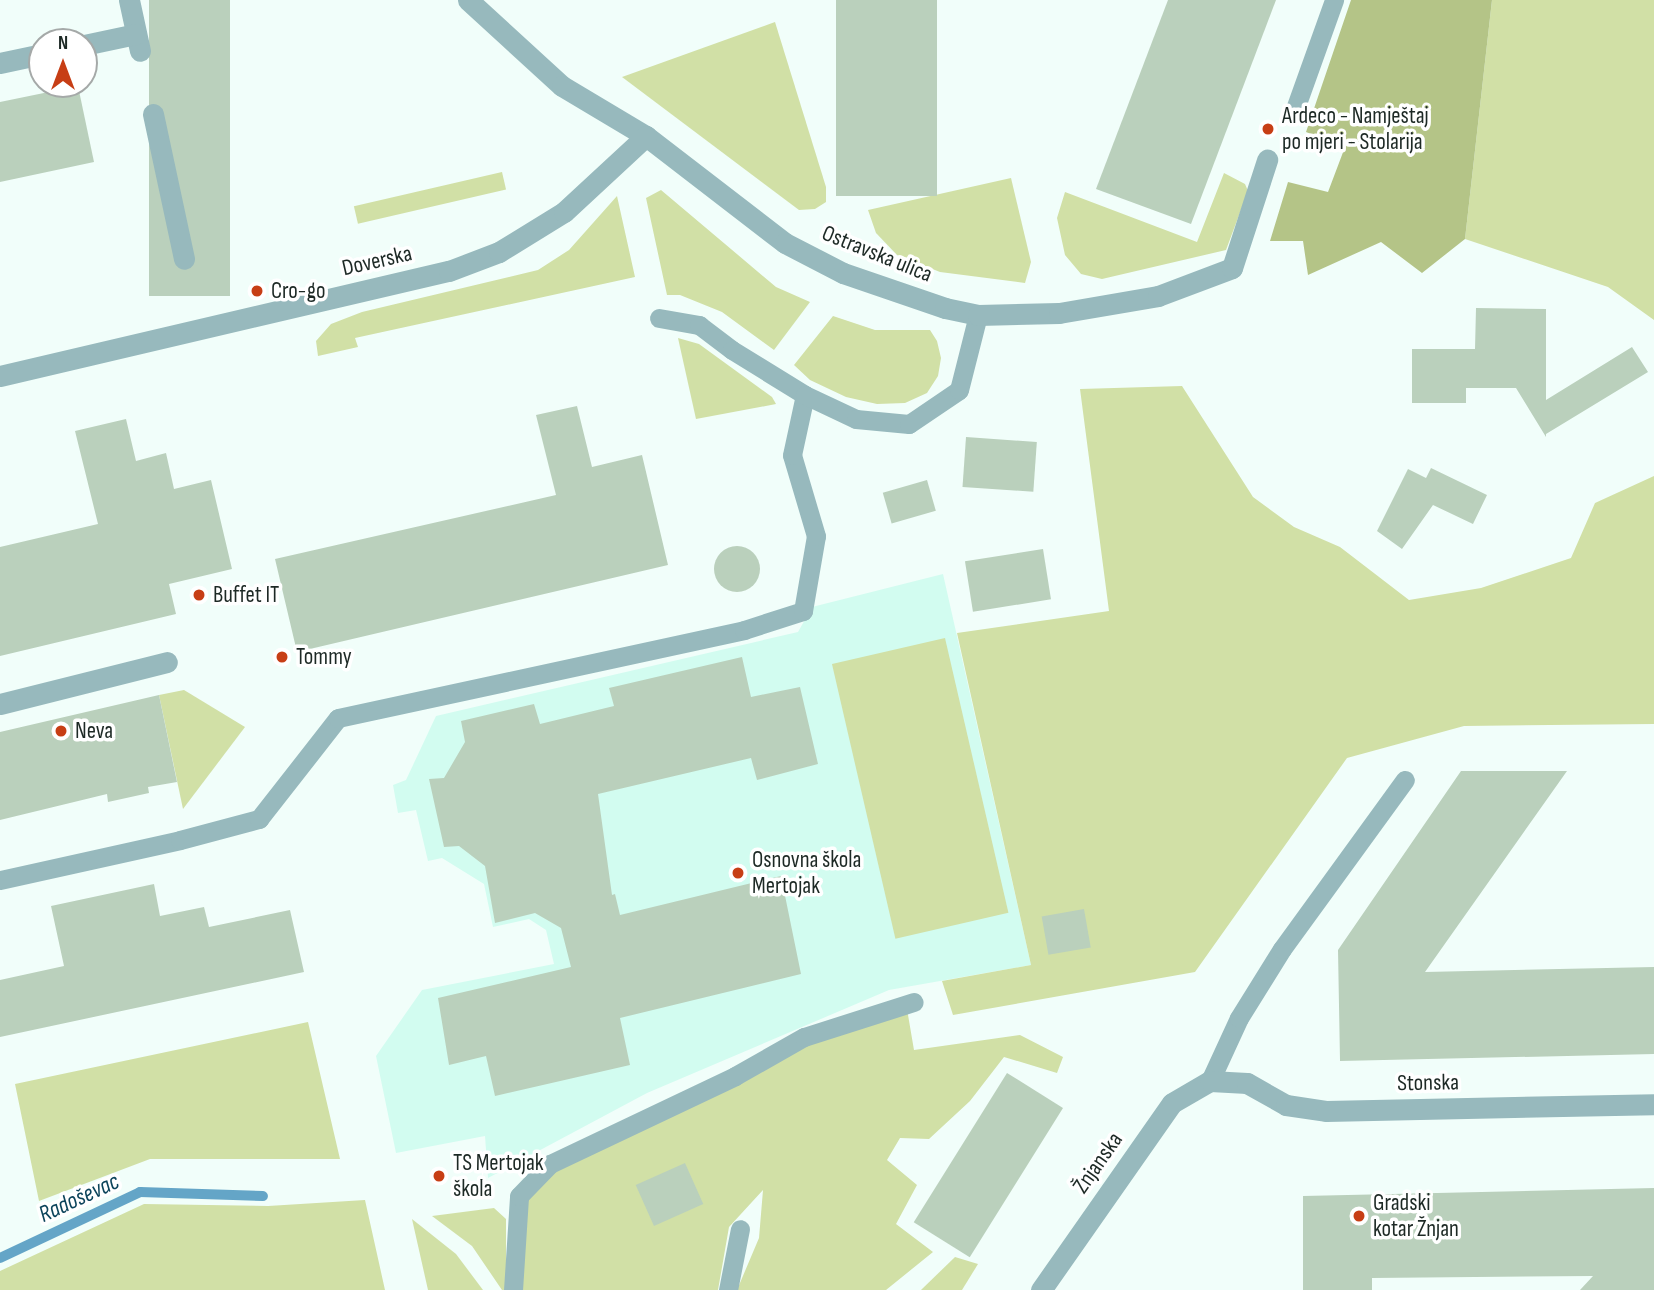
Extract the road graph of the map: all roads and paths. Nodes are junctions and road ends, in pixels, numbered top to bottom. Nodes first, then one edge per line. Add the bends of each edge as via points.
1 (130, 0) edge
2 (468, 0) edge
3 (1334, 0) edge
4 (98, 44) edge
5 (28, 57) edge
6 (0, 63) edge
7 (1295, 109) dead end
8 (153, 114) dead end
9 (646, 136) junction
10 (1267, 160) dead end
11 (184, 259) dead end
12 (978, 315) junction
13 (659, 318) dead end
14 (0, 376) edge
15 (805, 394) junction
16 (167, 662) dead end
17 (0, 704) edge
18 (1405, 780) dead end
19 (0, 880) edge
20 (914, 1002) dead end
21 (1210, 1081) junction
22 (1654, 1104) edge
23 (740, 1229) dead end
24 (513, 1290) edge
25 (728, 1290) edge
26 (1041, 1290) edge

1 - 4 street via 138,43
2 - 9 street, Ostravska ulica via 562,86
3 - 7 lane
5 - 6 street
8 - 11 street
9 - 12 street, Ostravska ulica via 785,243 843,274
9 - 14 street, Doverska via 564,212 499,252 449,271
10 - 12 street, Ostravska ulica via 1232,268 1158,296 1059,313
12 - 15 lane via 959,390 909,424 856,419
13 - 15 lane via 699,325
15 - 19 lane via 792,455 816,536 803,611 744,630 338,718 259,819
16 - 17 street
18 - 21 lane via 1282,948 1239,1018
20 - 24 lane via 804,1037 735,1076 550,1164 519,1196
21 - 22 street, Stonska via 1247,1083 1286,1105 1326,1111
21 - 26 street, Žnjanska via 1172,1103
23 - 25 lane

